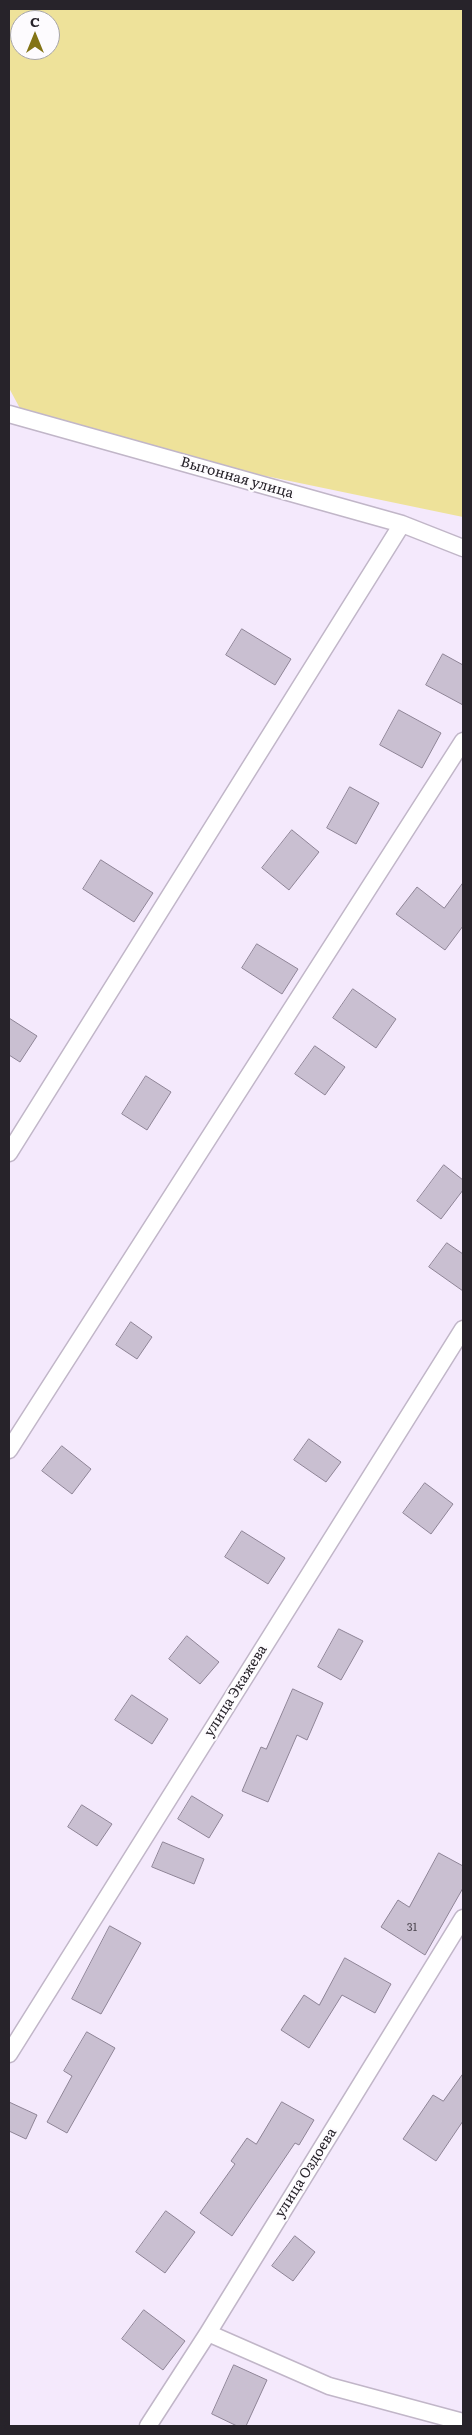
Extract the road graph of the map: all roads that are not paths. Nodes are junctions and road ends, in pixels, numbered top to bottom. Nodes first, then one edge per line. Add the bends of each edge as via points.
1 (9, 414) edge
2 (402, 524) junction
3 (463, 548) edge
4 (463, 741) edge
5 (9, 1153) edge
6 (463, 1328) edge
7 (9, 1450) edge
8 (463, 1918) edge
9 (9, 2054) edge
10 (208, 2334) junction
11 (463, 2422) edge
12 (148, 2426) edge

1 - 2 street, Выгонная улица
2 - 3 street, Выгонная улица
2 - 5 street
4 - 7 street
6 - 9 street, улица Экажева
8 - 10 street, улица Оздоева
10 - 11 street via 329,2386
10 - 12 street, улица Оздоева

